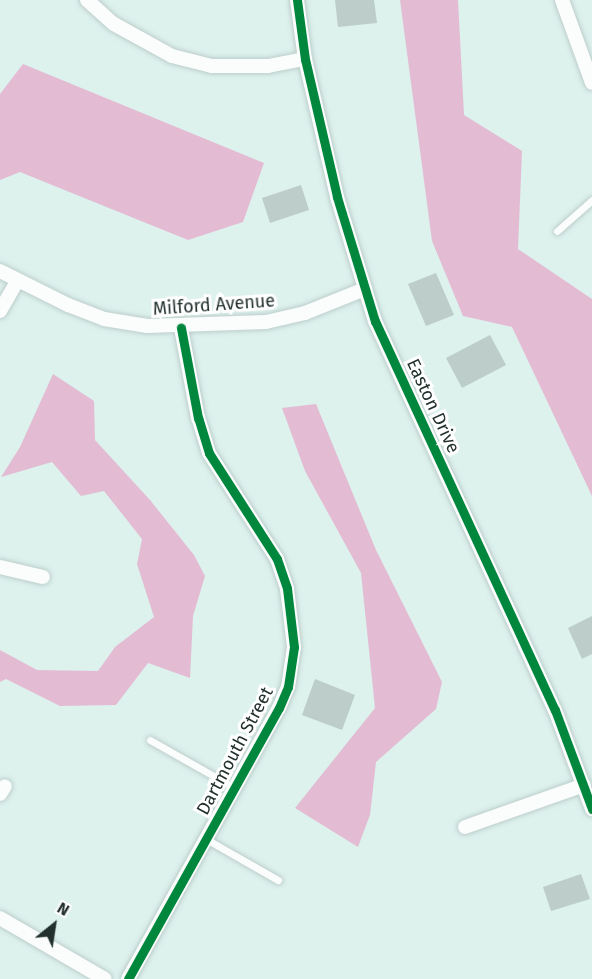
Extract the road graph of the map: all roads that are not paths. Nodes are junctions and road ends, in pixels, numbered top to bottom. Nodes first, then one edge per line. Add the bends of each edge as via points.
1 (87, 0) edge
2 (297, 0) edge
3 (562, 0) edge
4 (304, 59) junction
5 (592, 83) edge
6 (592, 200) edge
7 (557, 231) dead end
8 (0, 271) edge
9 (17, 282) junction
10 (365, 289) junction
11 (0, 311) edge
12 (181, 328) junction
13 (0, 567) edge
14 (43, 577) dead end
15 (150, 740) dead end
16 (584, 785) junction
17 (235, 788) junction
18 (592, 809) edge
19 (465, 827) dead end
20 (206, 839) junction
21 (278, 880) dead end
22 (0, 918) edge
23 (105, 979) edge
24 (128, 979) edge

1 - 4 street via 114,24 172,56 212,66 268,66
2 - 4 street, Easton Drive
3 - 5 street
4 - 10 street, Easton Drive via 337,197
6 - 7 lane
8 - 9 street, Milford Avenue
9 - 11 street
9 - 12 street, Milford Avenue via 104,318
10 - 12 street, Milford Avenue via 305,313 266,322
10 - 16 street, Easton Drive via 375,321 555,710
12 - 17 street, Dartmouth Street via 198,418 209,453 277,559 293,620 288,687
13 - 14 street
15 - 17 lane
16 - 18 street, Easton Drive
16 - 19 street
17 - 20 street, Dartmouth Street
20 - 21 lane
20 - 24 street, Dartmouth Street
22 - 23 street

